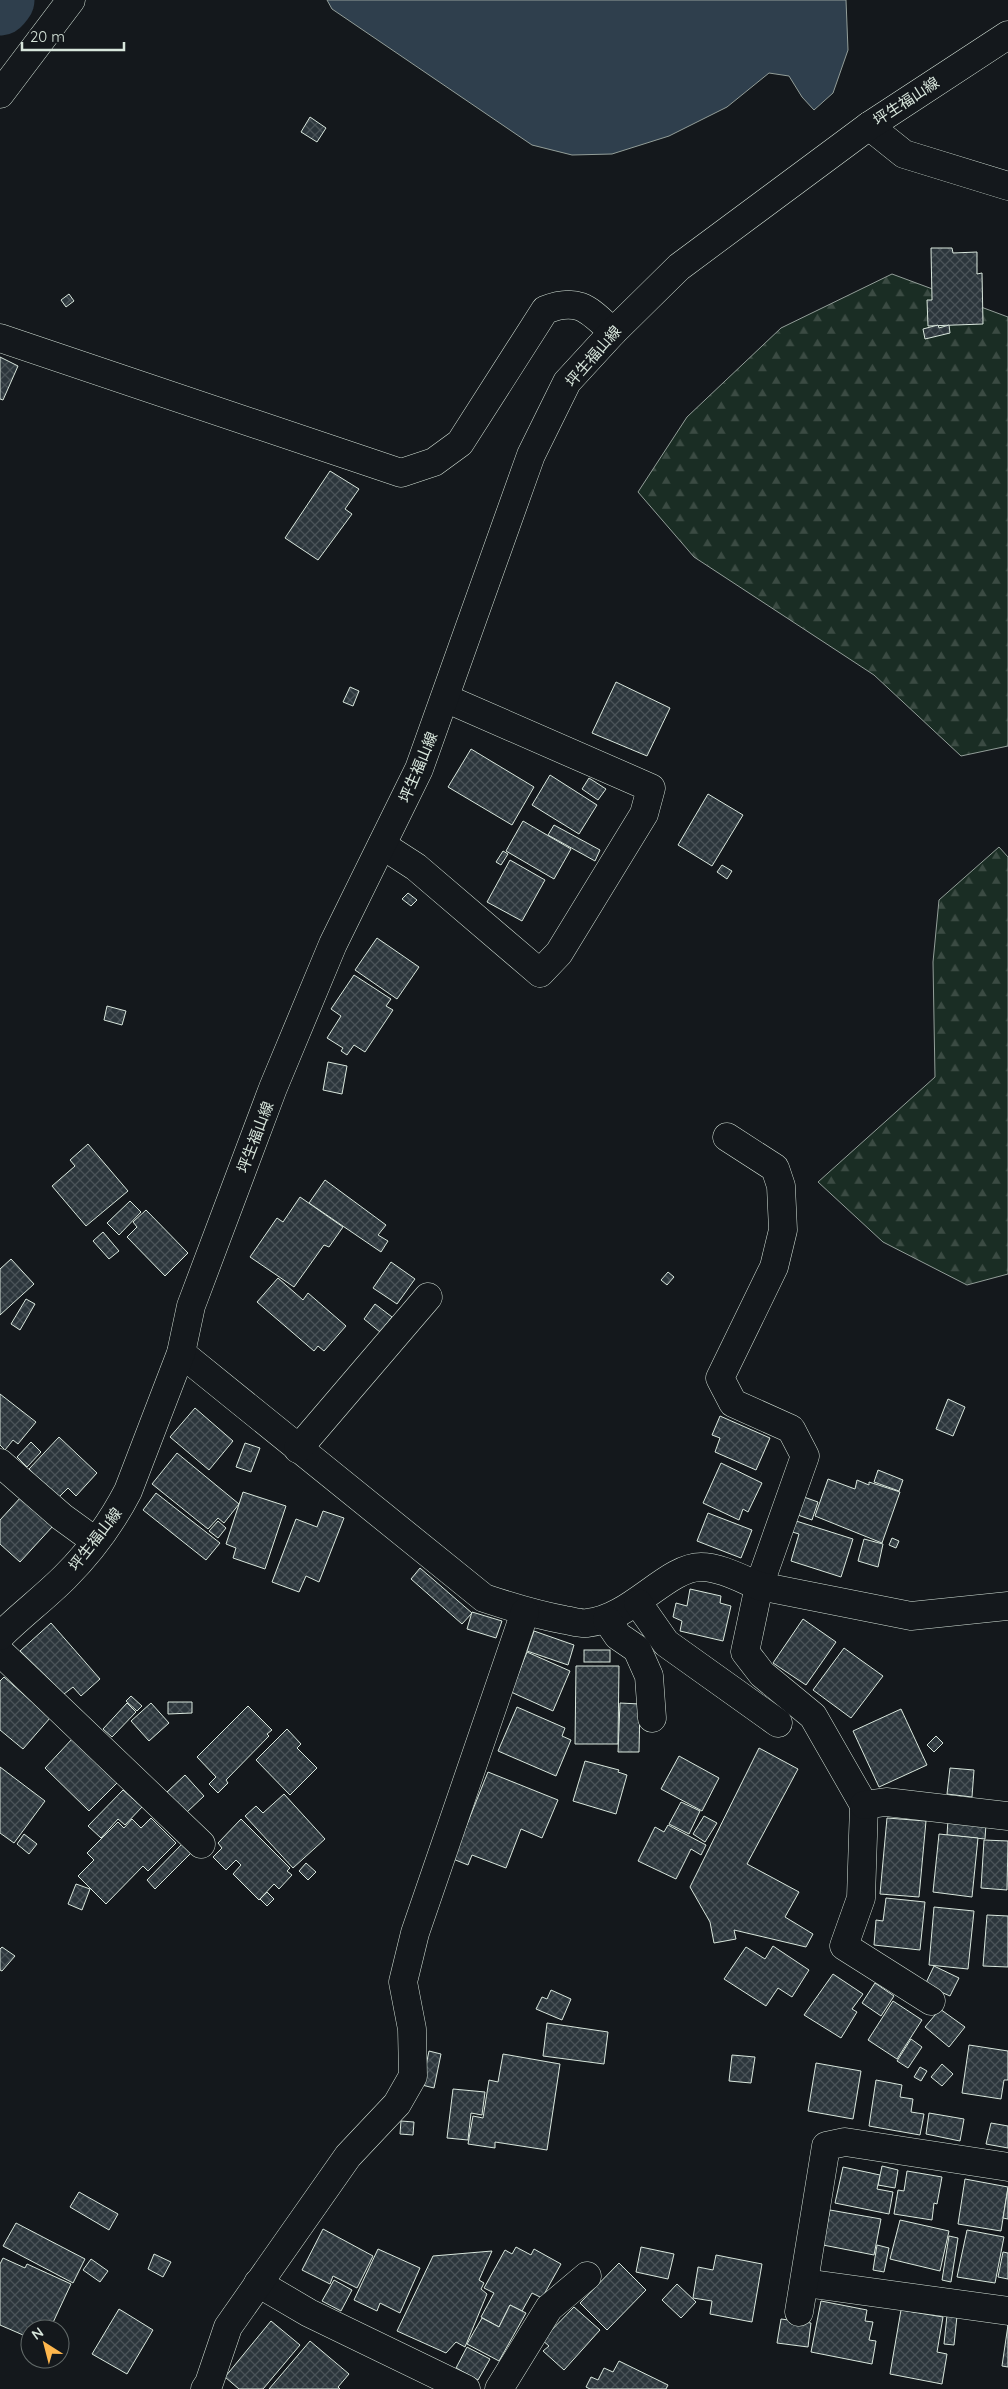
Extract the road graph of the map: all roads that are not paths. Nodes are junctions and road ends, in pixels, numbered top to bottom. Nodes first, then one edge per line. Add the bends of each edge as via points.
1 (71, 0) edge
2 (1008, 35) edge
3 (0, 94) edge
4 (869, 126) junction
5 (1008, 186) edge
6 (613, 332) junction
7 (0, 338) edge
8 (444, 698) junction
9 (382, 845) junction
10 (727, 1137) dead end
11 (428, 1297) dead end
12 (181, 1353) junction
13 (298, 1449) junction
14 (0, 1463) edge
15 (95, 1541) junction
16 (759, 1586) junction
17 (638, 1603) junction
18 (1008, 1606) edge
19 (525, 1612) junction
20 (607, 1620) junction
21 (0, 1636) edge
22 (0, 1652) edge
23 (652, 1718) dead end
24 (778, 1723) dead end
25 (864, 1805) junction
26 (1008, 1816) edge
27 (200, 1844) dead end
28 (931, 2001) dead end
29 (1008, 2167) edge
30 (587, 2276) dead end
31 (258, 2283) junction
32 (805, 2283) junction
33 (1008, 2311) edge
34 (799, 2312) dead end
35 (204, 2389) edge
36 (466, 2389) edge
37 (499, 2389) edge

1 - 3 street
2 - 4 street, 坪生福山線
4 - 5 street via 904,154
4 - 6 street, 坪生福山線 via 679,267
6 - 7 street via 586,307 558,304 545,310 460,443 434,462 401,473
6 - 8 street, 坪生福山線 via 567,382 531,455
8 - 9 street, 坪生福山線 via 419,769
8 - 9 street via 651,788 644,814 560,953 540,973 416,867
9 - 12 street, 坪生福山線 via 333,944 273,1088 191,1306
10 - 16 street via 774,1168 781,1186 783,1230 774,1267 720,1378 733,1403 791,1429 805,1456
11 - 13 street
12 - 13 street
12 - 15 street, 坪生福山線 via 128,1491 117,1513
13 - 19 street via 484,1598
14 - 15 street
15 - 21 street, 坪生福山線 via 64,1577
16 - 17 street via 702,1567 683,1570
16 - 18 street via 911,1616
16 - 25 street via 746,1652 762,1674 813,1716
17 - 20 street
17 - 24 street via 666,1643
19 - 20 street via 585,1624
19 - 31 street via 414,1933 403,1982 412,2029 414,2076 397,2104 348,2156
20 - 23 street via 618,1636 637,1649 649,1676
22 - 27 street
25 - 26 street via 886,1802
25 - 28 street via 861,1898 844,1946
29 - 32 street via 845,2142 826,2146
30 - 37 street via 550,2308
31 - 35 street via 228,2327
31 - 36 street via 309,2313
32 - 33 street
32 - 34 street

